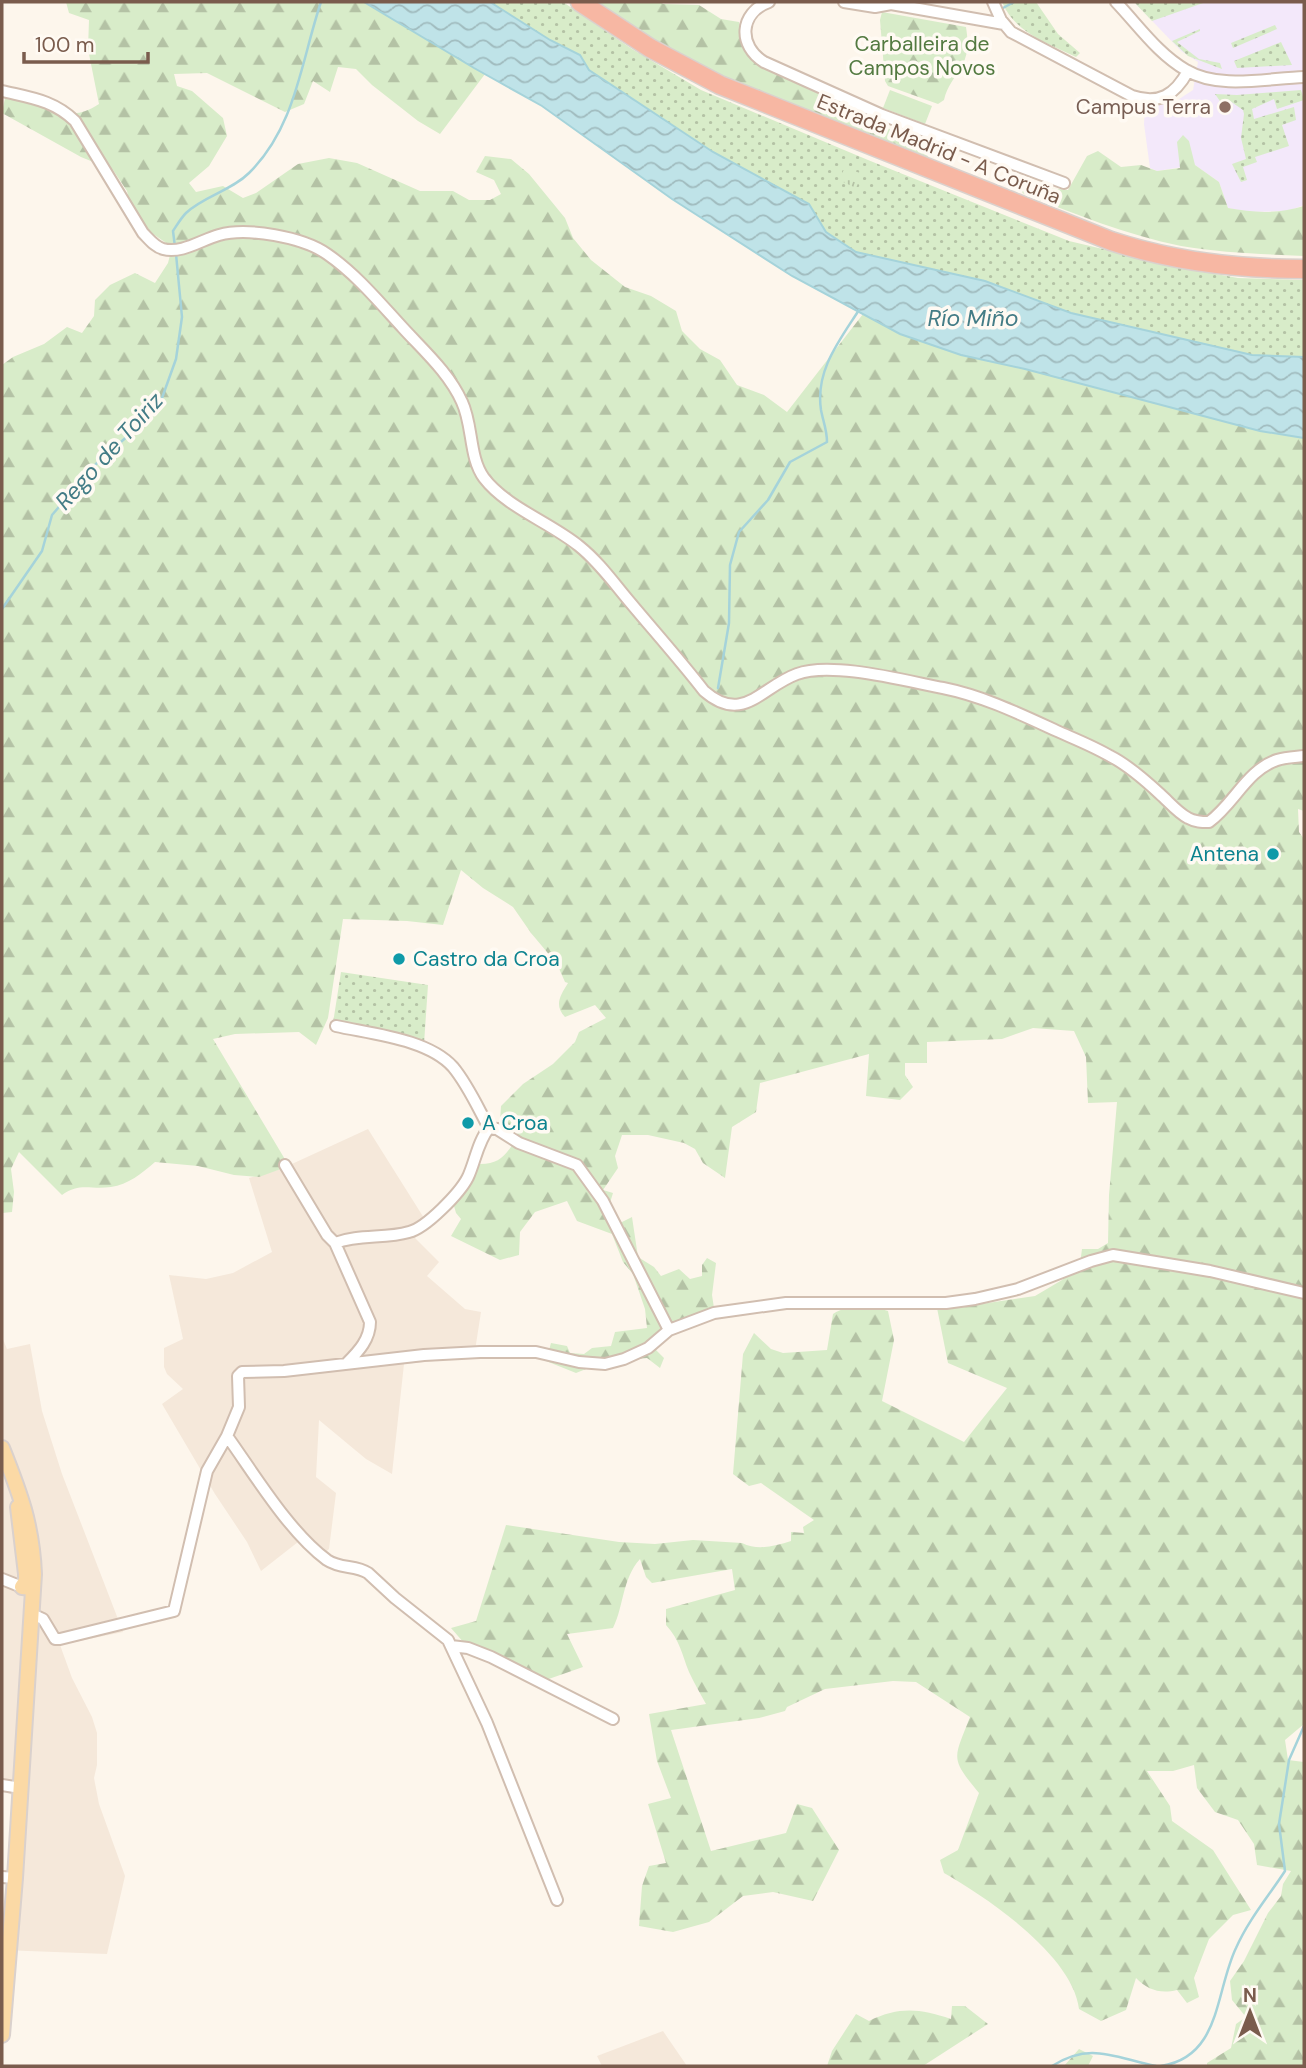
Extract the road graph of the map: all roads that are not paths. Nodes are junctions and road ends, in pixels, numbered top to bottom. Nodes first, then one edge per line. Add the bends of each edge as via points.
1 (580, 2) edge
2 (769, 2) edge
3 (844, 2) edge
4 (993, 2) edge
5 (1116, 2) edge
6 (1004, 24) junction
7 (1188, 71) junction
8 (1304, 77) edge
9 (2, 91) edge
10 (1064, 183) dead end
11 (1304, 269) edge
12 (1304, 756) edge
13 (336, 1026) dead end
14 (489, 1128) junction
15 (285, 1165) dead end
16 (335, 1243) junction
17 (1304, 1293) edge
18 (669, 1330) junction
19 (347, 1363) junction
20 (227, 1436) junction
21 (2, 1448) edge
22 (2, 1579) edge
23 (28, 1588) junction
24 (32, 1614) junction
25 (451, 1646) junction
26 (613, 1719) dead end
27 (2, 1785) edge
28 (20, 1788) junction
29 (8, 1878) edge
30 (557, 1900) dead end
31 (2, 2035) edge

1 - 11 highway, Estrada Madrid - A Coruña via 650,48 720,85 1111,240 1223,266
2 - 10 street via 754,10 744,29 753,55 764,62 882,115
3 - 6 street via 875,7 887,4
4 - 6 street
5 - 7 street via 1164,54
6 - 7 street via 1056,58 1141,99 1169,94
7 - 8 street via 1228,80
9 - 12 street via 61,107 75,121 143,233 163,249 186,248 222,234 240,233 292,239 326,253 364,286 457,392 484,478 509,500 580,546 704,691 722,704 752,702 797,674 820,669 957,691 1111,756 1195,821 1209,822 1263,767
13 - 14 street via 422,1046 439,1055 453,1068
14 - 16 street via 466,1181 422,1227
14 - 18 street via 578,1165 603,1201
15 - 16 street
16 - 19 street via 370,1322 364,1344
17 - 18 street via 1113,1255 1018,1289 975,1299 786,1303 714,1313
18 - 19 street via 648,1348 605,1364 536,1353 491,1352
19 - 20 street via 242,1372 238,1376 239,1407
20 - 24 street via 207,1471 174,1611 60,1639 55,1639 43,1619
20 - 25 street via 298,1533 328,1560 368,1573
21 - 23 main road via 30,1529
22 - 23 street
23 - 24 main road
24 - 28 main road
25 - 26 street via 491,1657
25 - 30 street via 487,1723
27 - 28 street
28 - 29 main road
29 - 31 main road

